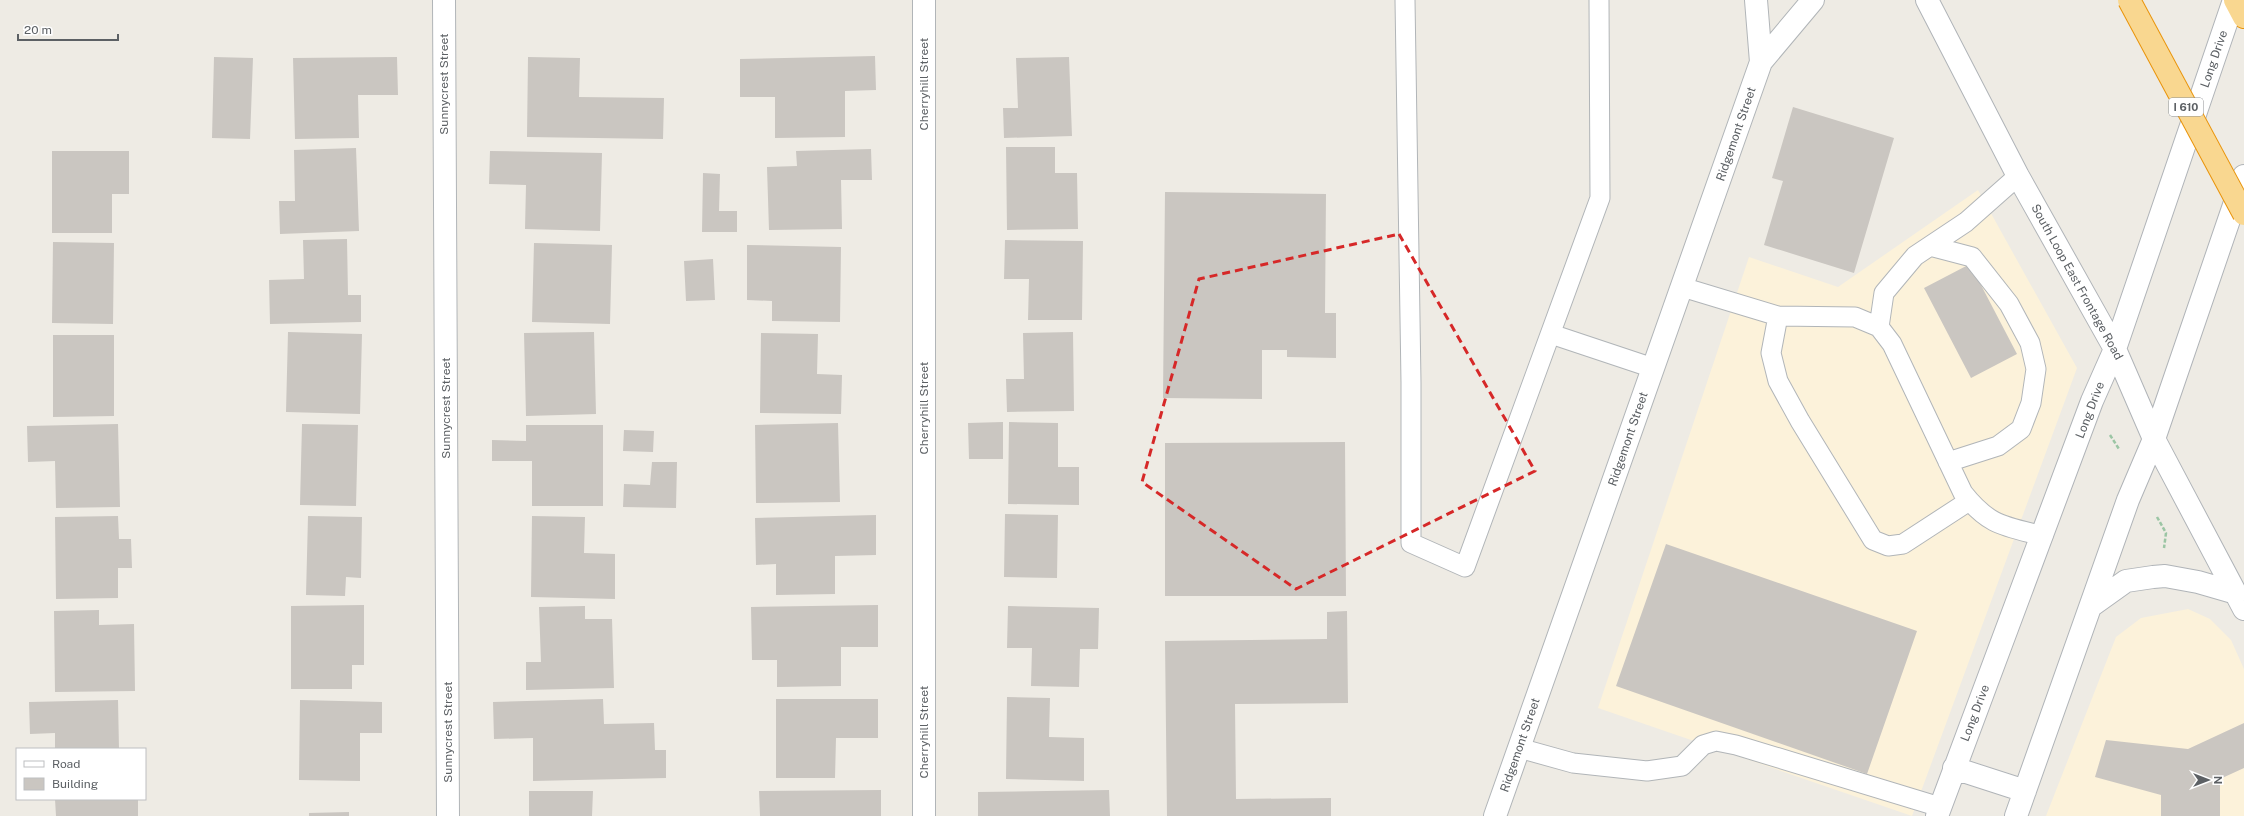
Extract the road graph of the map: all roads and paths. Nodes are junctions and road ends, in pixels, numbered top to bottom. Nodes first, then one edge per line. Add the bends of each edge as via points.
1 (444, 0) edge
2 (924, 0) edge
3 (1405, 0) edge
4 (1599, 0) edge
5 (1756, 0) edge
6 (1813, 0) edge
7 (2129, 0) edge
8 (2234, 0) edge
9 (1926, 3) edge
10 (2244, 17) edge
11 (1761, 62) junction
12 (2018, 176) junction
13 (2244, 176) edge
14 (2244, 214) edge
15 (1930, 246) junction
16 (1682, 287) junction
17 (1778, 316) junction
18 (1879, 327) junction
19 (1551, 334) junction
20 (2115, 349) junction
21 (1653, 368) junction
22 (2154, 439) junction
23 (1948, 462) junction
24 (1969, 501) junction
25 (2157, 517) dead end
26 (2042, 536) junction
27 (2163, 556) dead end
28 (2240, 601) edge
29 (2091, 606) junction
30 (1519, 748) junction
31 (1954, 768) junction
32 (2025, 791) junction
33 (1938, 812) edge
34 (448, 816) edge
35 (924, 816) edge
36 (1494, 816) edge
37 (2016, 816) edge

1 - 34 street, Sunnycrest Street
2 - 35 street, Cherryhill Street
3 - 19 lane via 1411,382 1410,543 1466,567
4 - 19 lane via 1600,198
5 - 11 street, Ridgemont Street
6 - 11 street, Ridgemont Street
7 - 14 highway, I 610, bridge
8 - 10 highway
8 - 20 street, Long Drive
9 - 12 street, South Loop East Frontage Road
11 - 16 street, Ridgemont Street
12 - 15 lane via 1966,222
12 - 20 street, South Loop East Frontage Road
13 - 22 street
15 - 18 lane via 1915,256 1884,293
15 - 23 lane via 1972,258 2009,304 2030,343 2036,369 2031,403 2021,429 1998,446
16 - 17 lane
16 - 21 street, Ridgemont Street
17 - 18 lane via 1855,317
17 - 24 lane via 1771,353 1778,381 1873,540 1888,546 1903,544
18 - 23 lane via 1892,344
19 - 21 lane
20 - 22 street, South Loop East Frontage Road
20 - 26 street, Long Drive via 2092,401
21 - 30 street, Ridgemont Street
22 - 28 street, South Loop East Frontage Road
22 - 29 street via 2128,500
23 - 24 lane
24 - 26 lane via 1996,524
25 - 27 path via 2166,533
26 - 31 street, Long Drive
28 - 29 street via 2198,582 2165,576 2126,581
29 - 32 street
30 - 33 lane via 1573,763 1647,770 1682,766 1704,745 1716,741 1736,745
30 - 36 street, Ridgemont Street
31 - 32 street
31 - 33 street, Long Drive
32 - 37 street

